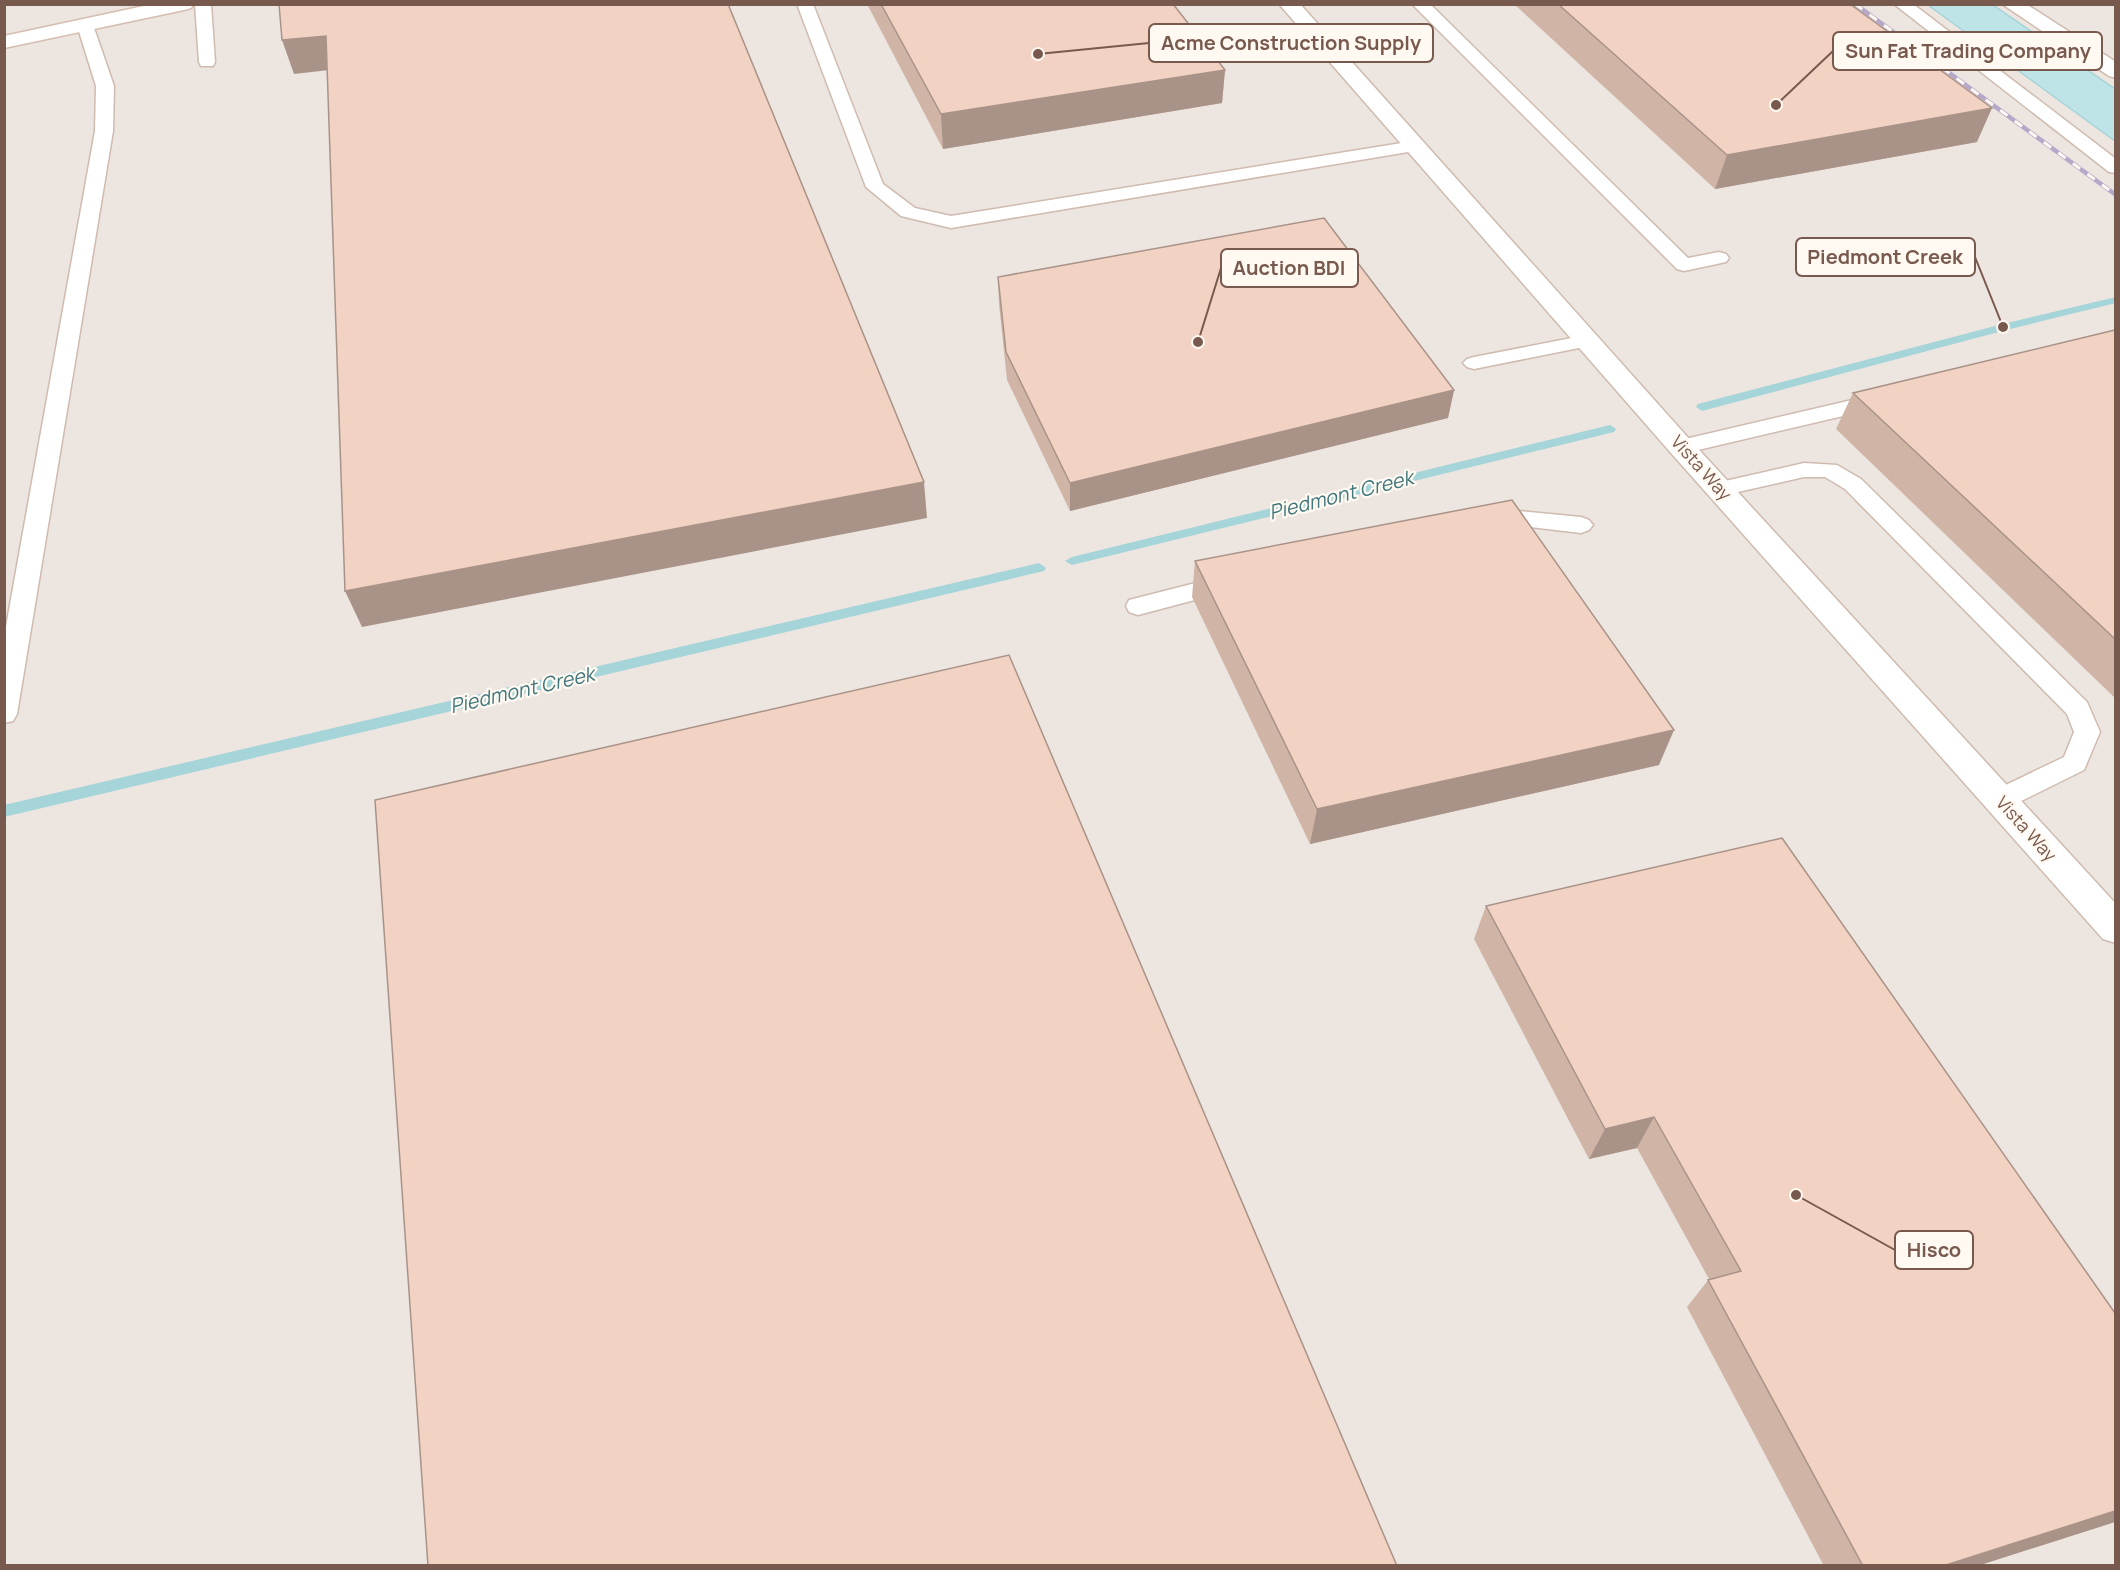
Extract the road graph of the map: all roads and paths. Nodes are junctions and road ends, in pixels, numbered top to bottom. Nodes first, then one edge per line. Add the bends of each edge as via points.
1 (184, 4) edge
2 (203, 4) edge
3 (805, 4) edge
4 (1289, 4) edge
5 (1420, 4) edge
6 (1902, 4) edge
7 (2013, 4) edge
8 (129, 10) edge
9 (85, 25) junction
10 (4, 42) edge
11 (207, 62) dead end
12 (2115, 72) edge
13 (1414, 146) junction
14 (2115, 168) edge
15 (1719, 258) dead end
16 (1587, 341) junction
17 (1474, 363) dead end
18 (1900, 395) edge
19 (1682, 447) junction
20 (1720, 489) junction
21 (1466, 521) edge
22 (1581, 525) dead end
23 (1251, 577) edge
24 (1138, 606) dead end
25 (4, 714) edge
26 (1999, 800) junction
27 (2115, 929) edge

1 - 8 street
2 - 11 lane
3 - 13 lane via 875,187 908,212 951,222
4 - 13 street, Vista Way
5 - 15 lane via 1684,265
6 - 14 lane
7 - 12 street
8 - 9 street
9 - 10 street
9 - 25 lane via 105,86 104,131
13 - 16 street, Vista Way
16 - 17 lane
16 - 19 street, Vista Way
18 - 19 lane
19 - 20 street, Vista Way
20 - 26 street, Vista Way
20 - 26 lane via 1804,470 1829,470 1853,484 2078,709 2087,732 2075,762
21 - 22 lane via 1488,516
23 - 24 lane
26 - 27 street, Vista Way

